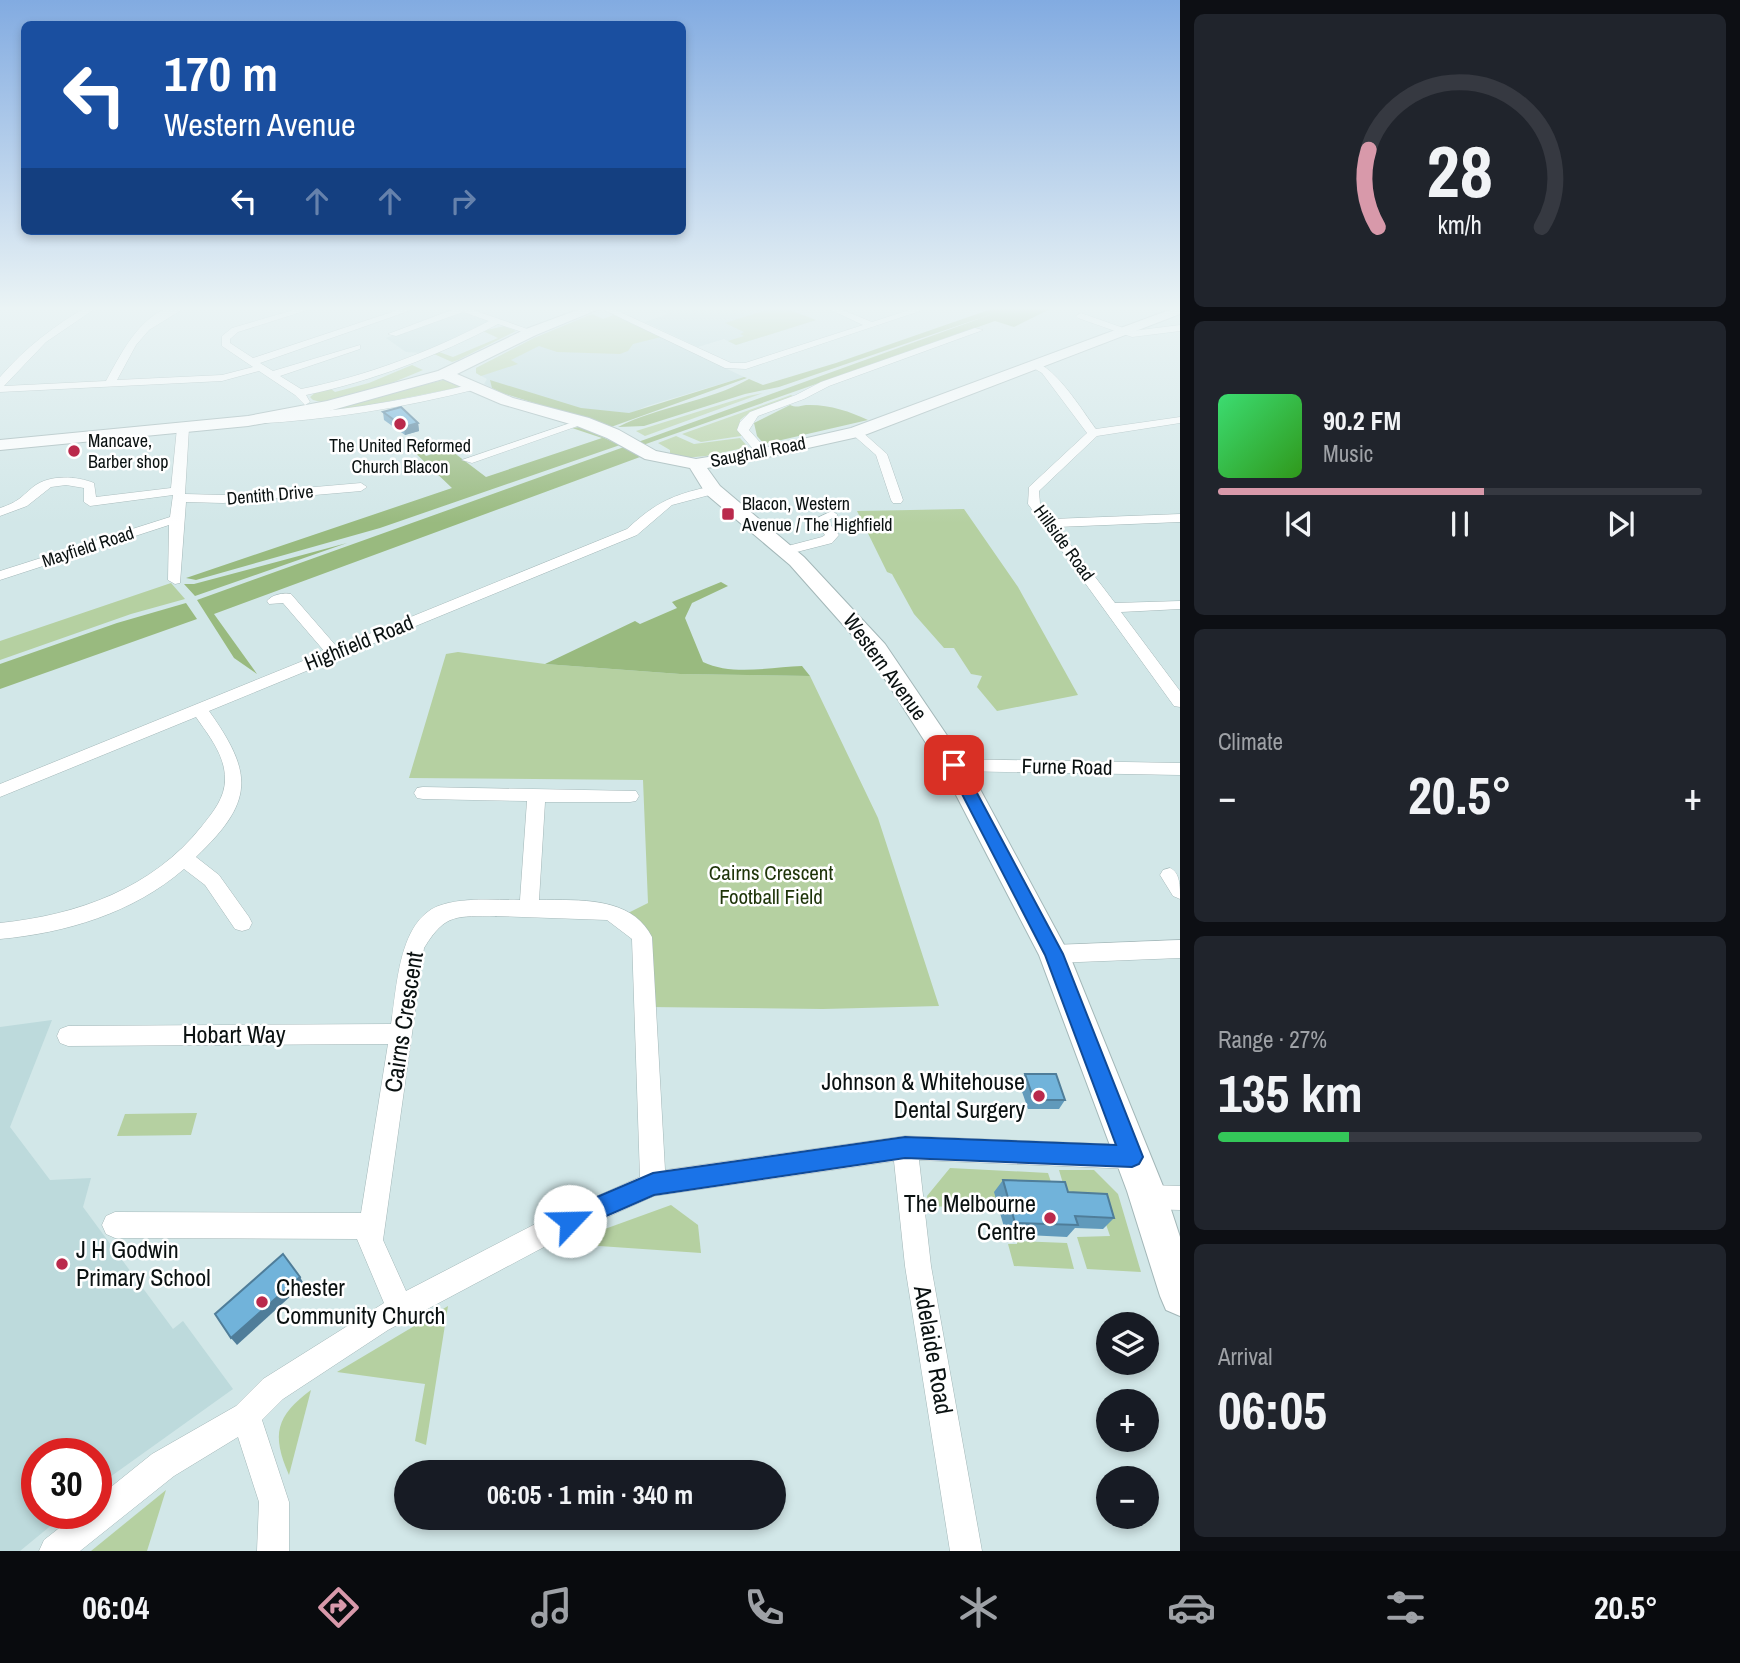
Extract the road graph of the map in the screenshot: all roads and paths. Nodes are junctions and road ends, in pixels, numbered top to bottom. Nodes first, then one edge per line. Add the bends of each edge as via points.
1 (112, 378) edge
2 (213, 378) edge
3 (276, 378) edge
4 (364, 378) edge
5 (429, 378) edge
6 (454, 378) edge
7 (842, 378) edge
8 (996, 378) edge
9 (1052, 378) edge
10 (110, 383) junction
11 (473, 387) junction
12 (0, 389) edge
13 (299, 393) junction
14 (309, 408) junction
15 (1180, 420) edge
16 (248, 421) junction
17 (583, 422) junction
18 (183, 428) junction
19 (856, 432) junction
20 (1093, 433) junction
21 (0, 445) edge
22 (764, 453) junction
23 (468, 460) dead end
24 (696, 464) junction
25 (361, 487) dead end
26 (713, 490) junction
27 (179, 495) junction
28 (900, 497) dead end
29 (0, 512) edge
30 (832, 515) dead end
31 (1180, 518) edge
32 (176, 519) junction
33 (1047, 523) junction
34 (785, 551) junction
35 (0, 576) edge
36 (175, 580) dead end
37 (274, 601) dead end
38 (1180, 605) edge
39 (1111, 608) junction
40 (334, 653) junction
41 (1180, 702) edge
42 (200, 710) junction
43 (954, 765) junction
44 (1180, 769) edge
45 (0, 791) edge
46 (423, 793) dead end
47 (536, 795) junction
48 (631, 796) dead end
49 (185, 859) junction
50 (528, 909) junction
51 (240, 925) dead end
52 (0, 931) edge
53 (1180, 949) edge
54 (1054, 954) junction
55 (401, 1034) junction
56 (68, 1036) dead end
57 (905, 1148) junction
58 (1132, 1157) junction
59 (653, 1184) junction
60 (1164, 1197) edge
61 (115, 1225) dead end
62 (372, 1226) junction
63 (1180, 1296) edge
64 (400, 1309) junction
65 (246, 1416) junction
66 (55, 1551) edge
67 (272, 1551) edge
68 (966, 1551) edge

1 - 10 street
2 - 10 street
3 - 13 street
4 - 13 street
5 - 14 street
6 - 11 street, Saughall Road
7 - 22 street via 754,414 743,430
8 - 19 street, Saughall Road
9 - 20 street
10 - 12 street
11 - 16 street via 409,403
11 - 17 street, Saughall Road
13 - 14 street
14 - 16 street
15 - 20 street
16 - 18 street
17 - 23 street
17 - 24 street, Saughall Road via 650,455
18 - 21 street
18 - 27 street
19 - 22 street, Saughall Road
19 - 28 street via 881,454
20 - 33 street, Hillside Road via 1032,490 1034,504
22 - 24 street, Saughall Road
24 - 26 street, Western Avenue
25 - 27 street, Dentith Drive via 223,499
26 - 34 street, Western Avenue
26 - 40 street, Highfield Road via 670,499 632,532
27 - 29 street, Dentith Drive via 89,507 90,486 59,482 35,485 29,500
27 - 32 street
30 - 34 street via 819,520 832,535 827,540
31 - 33 street
32 - 35 street, Mayfield Road
32 - 36 street
33 - 39 street, Hillside Road
34 - 43 street, Western Avenue via 877,649
37 - 40 street via 286,597
38 - 39 street
39 - 41 street, Hillside Road
40 - 42 street, Highfield Road
42 - 45 street, Highfield Road
42 - 49 street via 232,764 234,782 229,803
43 - 44 street, Furne Road
43 - 54 street, Western Avenue
46 - 47 street
47 - 48 street
47 - 50 street
49 - 51 street via 212,880
49 - 52 street via 144,887 85,915
50 - 55 street, Cairns Crescent via 443,912 427,926 414,946
50 - 59 street, Cairns Crescent via 608,912 629,922 642,937
53 - 54 street
54 - 58 street, Western Avenue
55 - 56 street, Hobart Way
55 - 62 street, Cairns Crescent
57 - 58 street
57 - 59 street
57 - 68 street, Adelaide Road via 918,1266
58 - 60 street, Western Avenue
59 - 64 street via 550,1230
60 - 63 street, Western Avenue
61 - 62 street
62 - 64 street, Cairns Crescent via 370,1240
64 - 65 street via 273,1389
65 - 66 street via 163,1465
65 - 67 street via 274,1502

